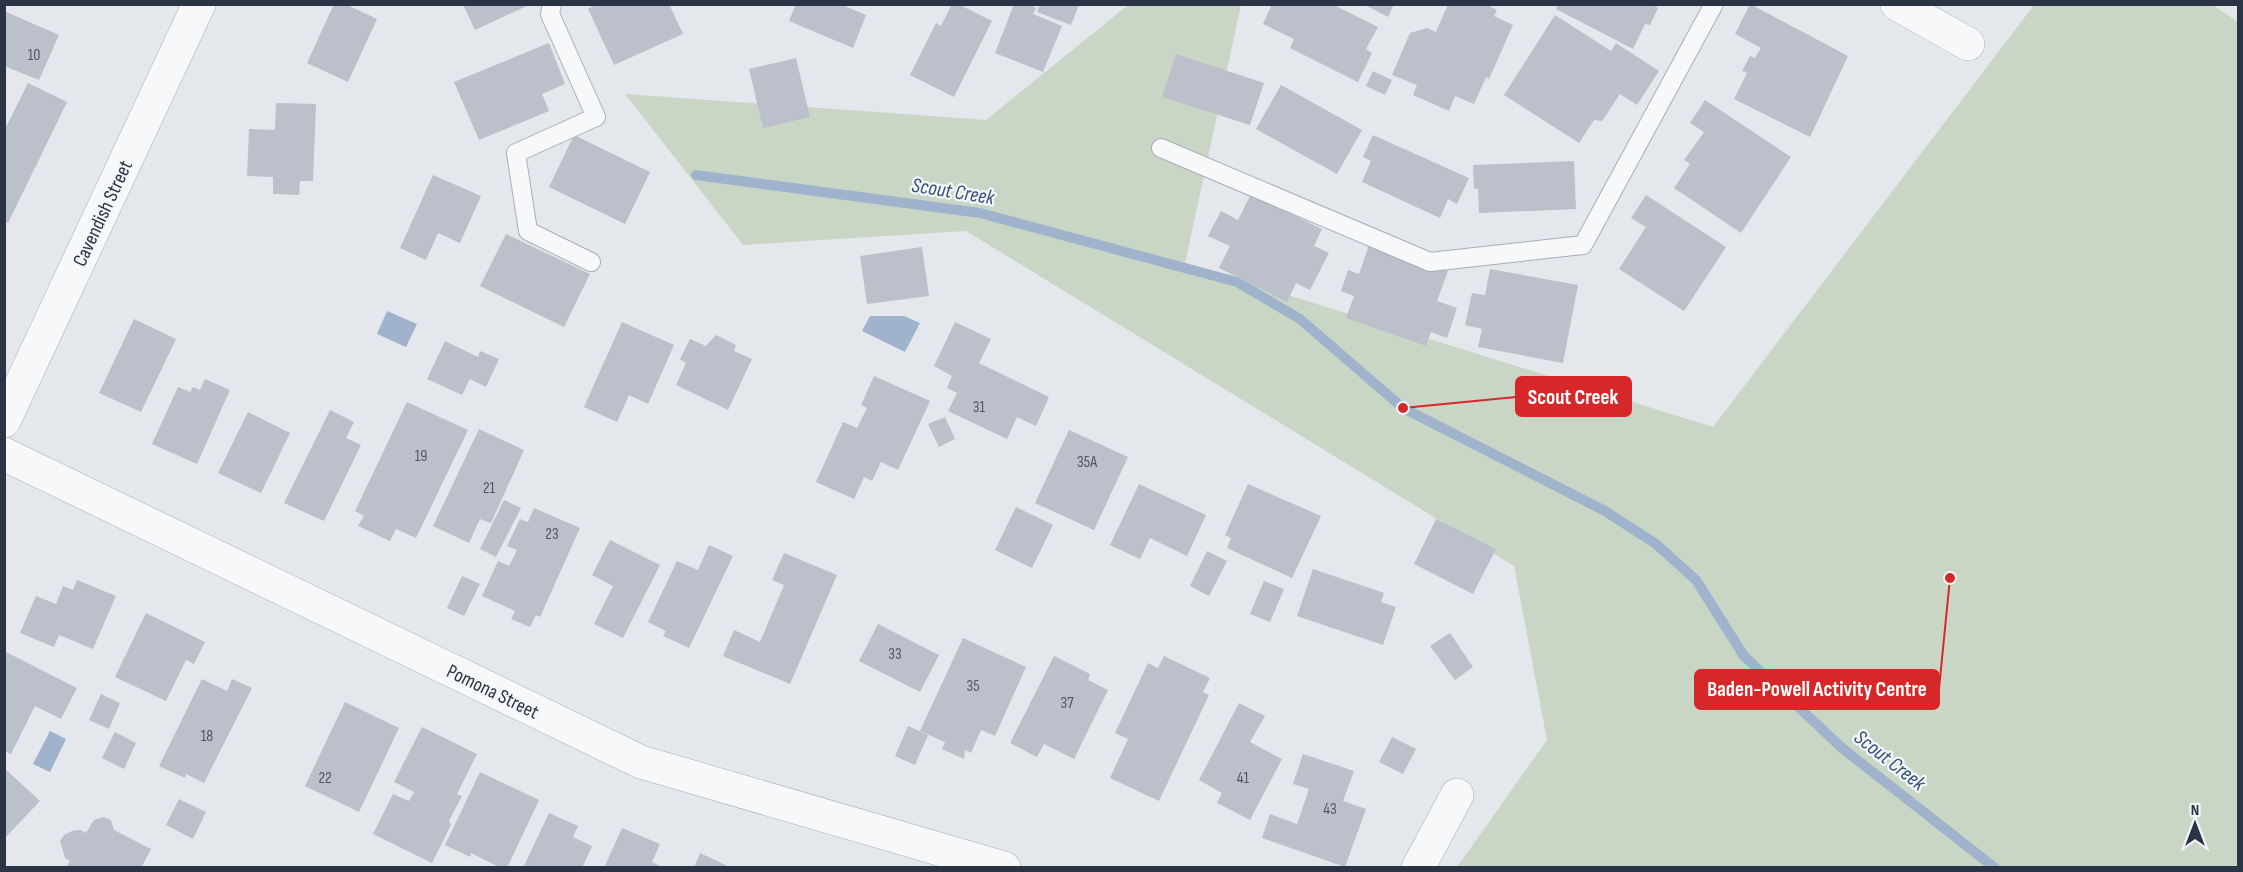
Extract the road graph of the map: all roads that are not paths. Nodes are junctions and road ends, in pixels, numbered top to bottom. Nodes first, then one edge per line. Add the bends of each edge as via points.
1 (198, 4) edge
2 (552, 4) edge
3 (1714, 4) edge
4 (1897, 4) edge
5 (1968, 44) dead end
6 (1161, 148) dead end
7 (591, 262) dead end
8 (4, 421) edge
9 (4, 454) edge
10 (1457, 795) dead end
11 (1004, 867) edge
12 (1418, 867) edge

1 - 8 street, Cavendish Street
2 - 7 lane via 550,14 596,117 516,153 528,231
3 - 6 lane via 1583,244 1430,262
4 - 5 street
9 - 11 street, Pomona Street via 641,762
10 - 12 street

